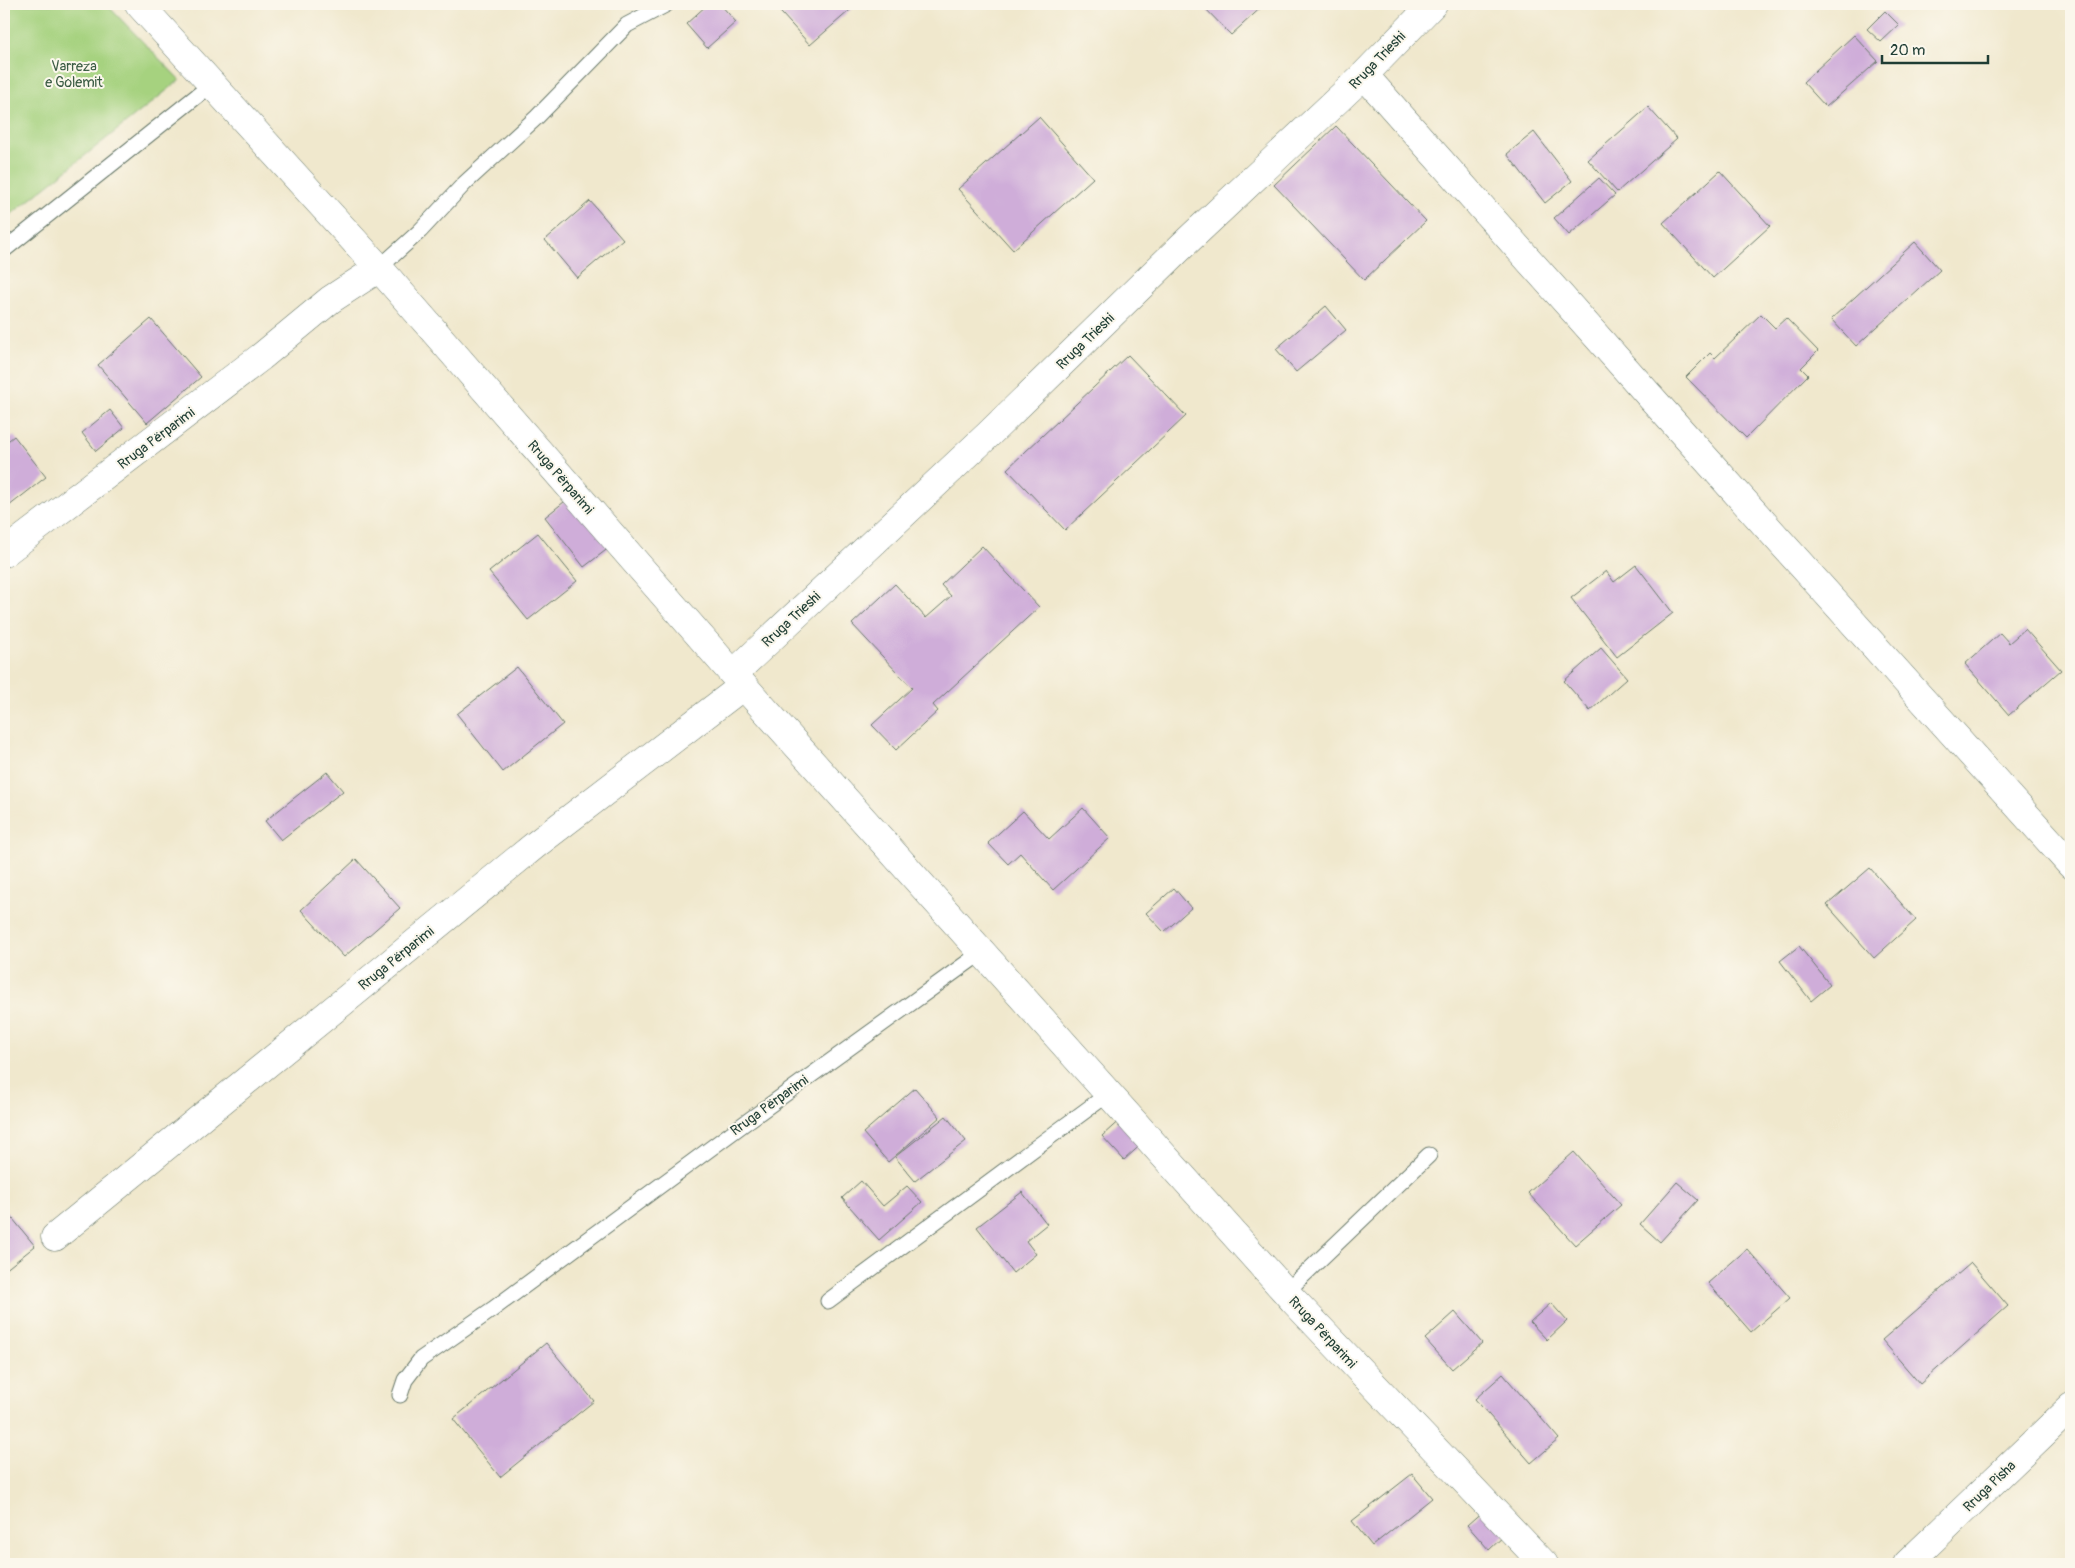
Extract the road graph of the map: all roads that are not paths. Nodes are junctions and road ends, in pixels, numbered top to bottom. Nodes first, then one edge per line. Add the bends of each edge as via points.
1 (139, 4) edge
2 (666, 4) edge
3 (1434, 4) edge
4 (1364, 75) junction
5 (212, 84) junction
6 (4, 250) edge
7 (379, 268) junction
8 (4, 553) edge
9 (738, 680) junction
10 (2071, 866) edge
11 (982, 952) junction
12 (1108, 1094) junction
13 (1429, 1156) dead end
14 (55, 1237) dead end
15 (1286, 1292) junction
16 (828, 1301) dead end
17 (400, 1395) dead end
18 (2071, 1407) edge
19 (1544, 1564) edge
20 (1907, 1564) edge

1 - 5 street, Rruga Përparimi
2 - 7 lane via 627,25 537,117
3 - 4 street, Rruga Trieshi
4 - 9 street, Rruga Trieshi via 1182,246
4 - 10 street
5 - 6 lane
5 - 7 street, Rruga Përparimi
7 - 8 street, Rruga Përparimi via 330,300 261,357
7 - 9 street, Rruga Përparimi
9 - 11 street, Rruga Përparimi
9 - 14 street, Rruga Përparimi
11 - 12 street, Rruga Përparimi
11 - 17 lane, Rruga Përparimi via 422,1359 405,1380
12 - 15 street, Rruga Përparimi
12 - 16 lane
13 - 15 lane
15 - 19 street, Rruga Përparimi
18 - 20 street, Rruga Pisha

